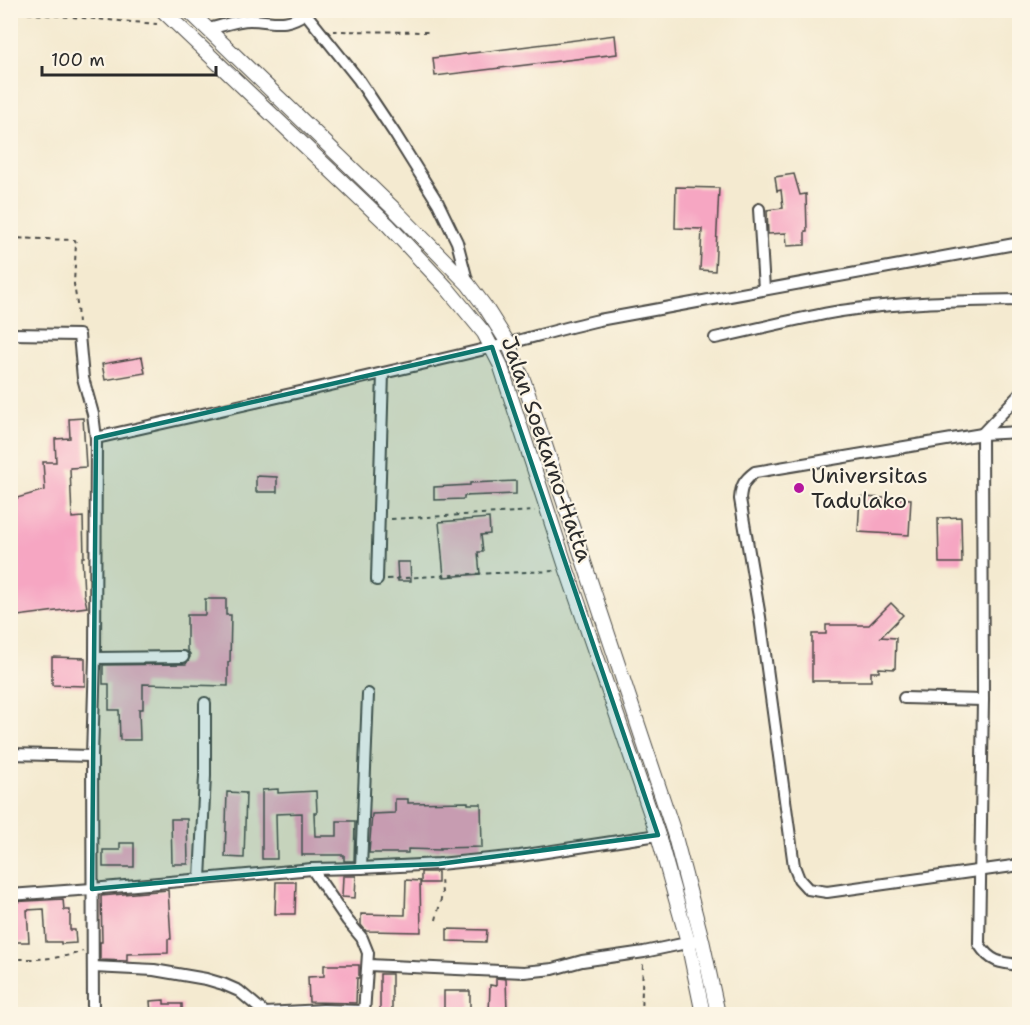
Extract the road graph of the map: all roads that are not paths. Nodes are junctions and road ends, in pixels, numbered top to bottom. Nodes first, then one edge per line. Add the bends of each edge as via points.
1 (188, 10) edge
2 (304, 12) edge
3 (160, 17) edge
4 (208, 29) junction
5 (222, 43) junction
6 (206, 51) junction
7 (759, 209) dead end
8 (1020, 243) edge
9 (468, 284) junction
10 (764, 289) junction
11 (1020, 300) edge
12 (10, 334) edge
13 (715, 338) dead end
14 (508, 343) junction
15 (492, 347) junction
16 (383, 373) junction
17 (1020, 394) edge
18 (1020, 432) edge
19 (982, 434) junction
20 (96, 438) junction
21 (377, 580) road end
22 (183, 657) dead end
23 (94, 658) junction
24 (368, 694) dead end
25 (904, 698) dead end
26 (983, 700) junction
27 (205, 703) dead end
28 (10, 754) edge
29 (92, 756) junction
30 (657, 835) junction
31 (1020, 865) edge
32 (361, 868) junction
33 (312, 869) junction
34 (980, 870) junction
35 (201, 879) junction
36 (92, 889) junction
37 (10, 895) edge
38 (695, 941) junction
39 (368, 965) junction
40 (1020, 965) edge
41 (93, 967) junction
42 (364, 1013) edge
43 (93, 1014) edge
44 (265, 1014) edge
45 (703, 1014) edge
46 (718, 1014) edge

1 - 4 main road, Jalan Soekarno-Hatta
2 - 4 street via 294,20 279,23 251,20
2 - 9 street via 359,80 438,203 457,242
3 - 6 main road, Jalan Soekarno-Hatta
4 - 5 main road, Jalan Soekarno-Hatta
5 - 6 main road
5 - 9 main road, Jalan Soekarno-Hatta
6 - 15 main road, Jalan Soekarno-Hatta via 388,225 446,286
7 - 10 street
8 - 10 street
9 - 14 main road, Jalan Soekarno-Hatta
10 - 14 street via 599,320
11 - 13 street via 841,311
12 - 20 street via 80,336 83,378
14 - 15 street
14 - 38 main road, Jalan Soekarno-Hatta via 674,834
15 - 16 street
15 - 30 main road, Jalan Soekarno-Hatta
16 - 20 street
16 - 21 street
17 - 19 street
18 - 19 street
19 - 26 street
19 - 34 street via 755,472 746,478 740,499 799,879 808,889 827,891
20 - 23 street
22 - 23 street
23 - 29 street
24 - 32 street
25 - 26 street
26 - 34 street
27 - 35 street
28 - 29 street
29 - 36 street
30 - 32 street via 520,856
30 - 38 main road, Jalan Soekarno-Hatta
31 - 34 street
32 - 33 street
33 - 35 street
33 - 39 street via 362,938
34 - 40 street via 979,944 999,963
35 - 36 street
36 - 37 street
36 - 41 street
38 - 39 street via 524,972
38 - 45 main road, Jalan Soekarno-Hatta
38 - 46 main road, Jalan Soekarno-Hatta
39 - 42 street
41 - 43 street
41 - 44 street via 154,970 206,979 239,991
42 - 44 street via 323,1010

